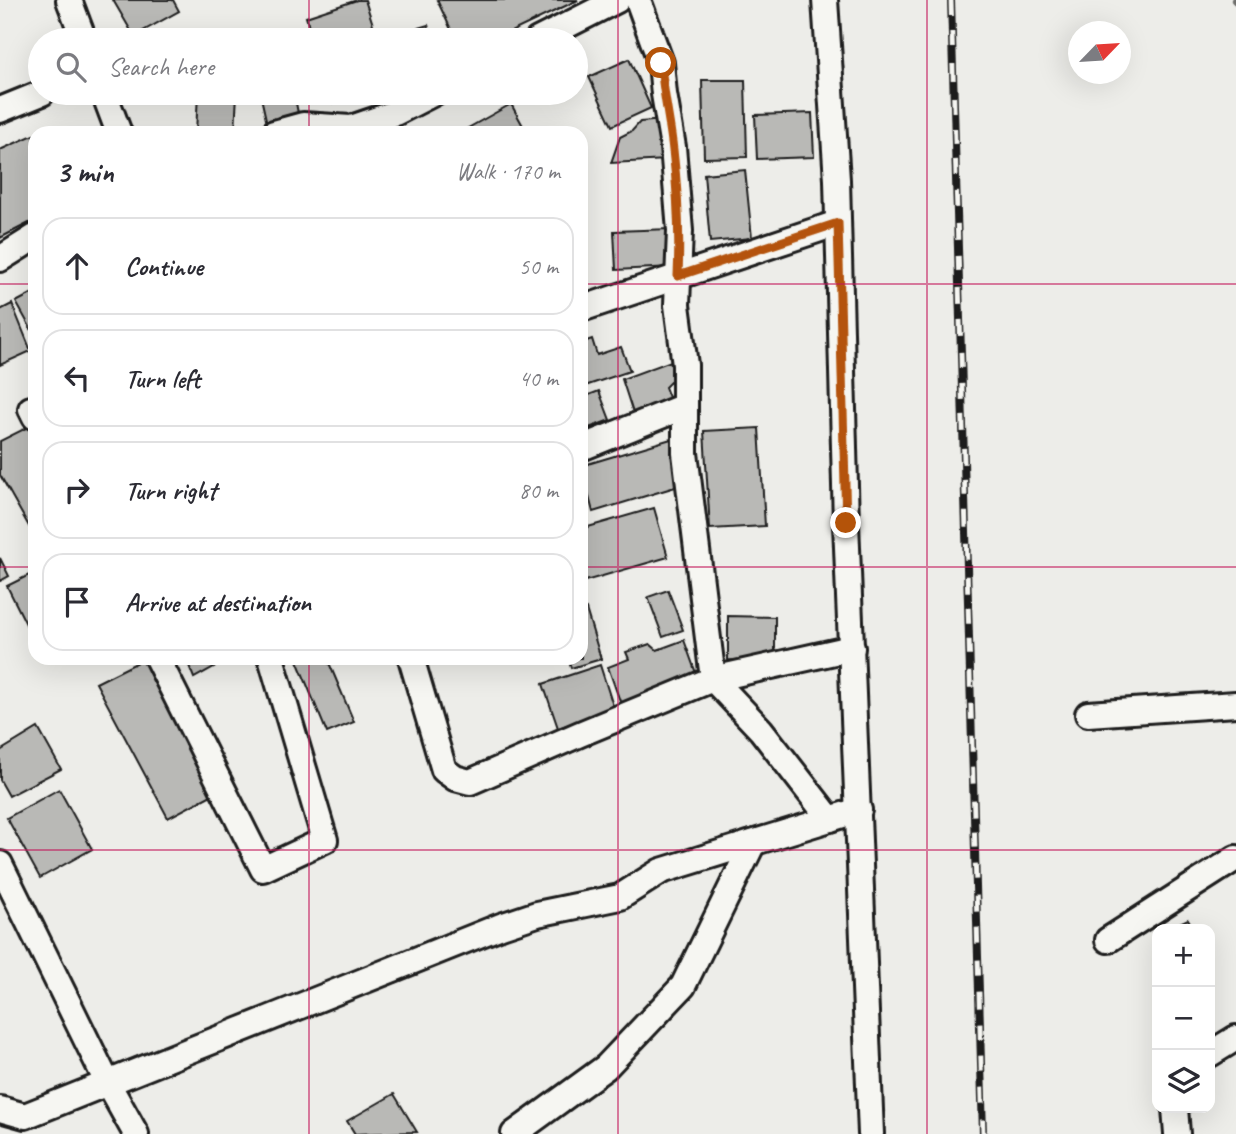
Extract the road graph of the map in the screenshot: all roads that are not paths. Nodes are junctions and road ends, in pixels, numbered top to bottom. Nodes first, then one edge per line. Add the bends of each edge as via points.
1 (69, 0) edge
2 (617, 0) edge
3 (638, 0) edge
4 (825, 0) edge
5 (80, 28) edge
6 (562, 28) edge
7 (28, 99) edge
8 (108, 105) edge
9 (411, 105) edge
10 (0, 110) edge
11 (116, 126) edge
12 (357, 126) edge
13 (838, 223) junction
14 (28, 241) edge
15 (0, 259) edge
16 (678, 276) junction
17 (588, 307) edge
18 (685, 406) junction
19 (588, 445) edge
20 (852, 648) junction
21 (161, 665) edge
22 (273, 665) edge
23 (413, 665) edge
24 (713, 679) junction
25 (1236, 704) edge
26 (1088, 714) dead end
27 (859, 810) junction
28 (830, 819) junction
29 (753, 843) junction
30 (1236, 858) edge
31 (0, 863) edge
32 (1108, 940) dead end
33 (1236, 1038) edge
34 (1215, 1051) edge
35 (107, 1082) junction
36 (0, 1108) edge
37 (1175, 1113) edge
38 (135, 1134) edge
39 (514, 1134) edge
40 (871, 1134) edge
41 (1177, 1134) edge

1 - 5 street
2 - 6 street
3 - 16 street via 661,63 680,231
4 - 13 street
7 - 10 street
8 - 11 street
9 - 12 street
13 - 16 street
13 - 20 street
14 - 15 street
16 - 17 street
16 - 18 street
18 - 19 street
18 - 24 street via 685,453
20 - 24 street
20 - 27 street
21 - 22 street via 263,869 326,840
23 - 24 street via 444,770 470,782
24 - 28 street via 761,730
25 - 26 street
27 - 28 street
27 - 40 street
28 - 29 street
29 - 35 street via 661,871 620,897 501,926
29 - 39 street via 683,986 606,1067
30 - 32 street
31 - 35 street
33 - 34 street
35 - 36 street via 24,1115
35 - 38 street
37 - 41 street

